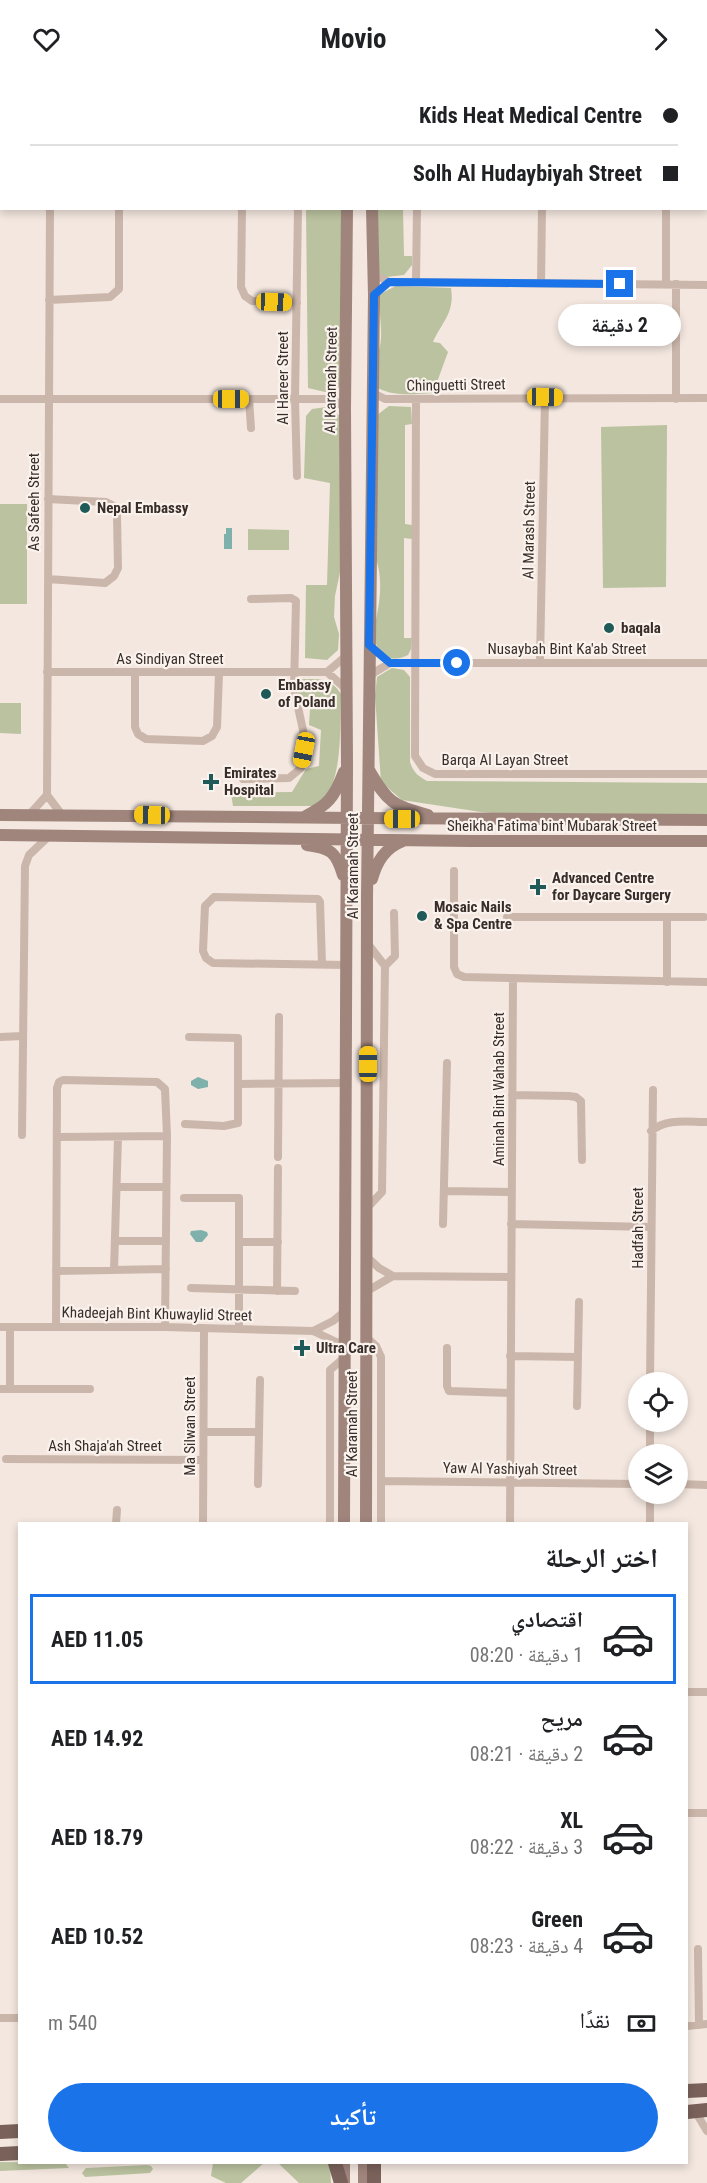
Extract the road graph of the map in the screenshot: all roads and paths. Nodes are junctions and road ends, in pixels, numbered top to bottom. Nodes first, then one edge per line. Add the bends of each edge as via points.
1 (50, 210) edge
2 (119, 210) edge
3 (242, 210) edge
4 (298, 210) edge
5 (347, 210) edge
6 (372, 210) edge
7 (417, 210) edge
8 (542, 210) edge
9 (666, 210) edge
10 (374, 274) junction
11 (389, 282) junction
12 (416, 282) junction
13 (541, 283) junction
14 (666, 284) junction
15 (676, 284) junction
16 (707, 285) edge
17 (374, 295) junction
18 (49, 300) junction
19 (297, 303) junction
20 (345, 389) junction
21 (371, 392) junction
22 (545, 397) junction
23 (707, 398) edge
24 (0, 399) edge
25 (49, 399) junction
26 (249, 399) junction
27 (295, 399) junction
28 (333, 399) junction
29 (385, 399) junction
30 (416, 399) junction
31 (676, 399) junction
32 (345, 408) junction
33 (371, 409) junction
34 (251, 428) dead end
35 (297, 476) dead end
36 (48, 500) junction
37 (48, 579) junction
38 (251, 599) dead end
39 (369, 645) junction
40 (346, 656) junction
41 (390, 663) junction
42 (416, 663) junction
43 (540, 663) junction
44 (707, 663) edge
45 (47, 672) junction
46 (327, 672) junction
47 (135, 673) junction
48 (219, 673) junction
49 (294, 673) junction
50 (369, 678) junction
51 (346, 689) junction
52 (347, 766) junction
53 (368, 767) junction
54 (707, 774) edge
55 (243, 779) dead end
56 (47, 795) junction
57 (0, 815) edge
58 (28, 815) junction
59 (62, 815) junction
60 (302, 818) junction
61 (347, 819) junction
62 (368, 819) junction
63 (444, 820) junction
64 (707, 820) edge
65 (0, 835) edge
66 (50, 835) junction
67 (290, 839) junction
68 (346, 839) junction
69 (368, 840) junction
70 (407, 840) junction
71 (707, 841) edge
72 (454, 871) dead end
73 (346, 886) junction
74 (367, 898) junction
75 (394, 913) dead end
76 (507, 917) dead end
77 (667, 917) junction
78 (704, 917) dead end
79 (368, 944) junction
80 (322, 964) junction
81 (346, 965) junction
82 (385, 966) junction
83 (513, 979) junction
84 (667, 982) junction
85 (707, 982) edge
86 (279, 1017) dead end
87 (23, 1036) junction
88 (0, 1037) edge
89 (189, 1037) dead end
90 (447, 1063) dead end
91 (346, 1083) junction
92 (238, 1084) junction
93 (279, 1084) junction
94 (653, 1090) dead end
95 (512, 1095) junction
96 (707, 1122) edge
97 (185, 1124) dead end
98 (651, 1131) junction
99 (22, 1135) dead end
100 (167, 1136) junction
101 (58, 1137) junction
102 (118, 1137) junction
103 (278, 1157) dead end
104 (582, 1160) dead end
105 (278, 1168) dead end
106 (117, 1187) junction
107 (166, 1187) junction
108 (445, 1191) junction
109 (511, 1192) junction
110 (184, 1198) dead end
111 (367, 1208) junction
112 (443, 1224) dead end
113 (511, 1224) junction
114 (651, 1227) junction
115 (116, 1241) junction
116 (166, 1241) junction
117 (239, 1242) junction
118 (278, 1242) junction
119 (367, 1257) junction
120 (166, 1269) junction
121 (56, 1270) junction
122 (114, 1270) junction
123 (393, 1276) junction
124 (511, 1277) junction
125 (191, 1288) dead end
126 (239, 1290) junction
127 (277, 1291) junction
128 (295, 1291) dead end
129 (367, 1291) junction
130 (579, 1302) dead end
131 (345, 1311) junction
132 (56, 1326) junction
133 (0, 1327) edge
134 (10, 1327) junction
135 (165, 1327) junction
136 (204, 1329) junction
137 (239, 1329) junction
138 (313, 1331) junction
139 (367, 1338) junction
140 (447, 1348) dead end
141 (345, 1351) junction
142 (510, 1356) junction
143 (578, 1357) junction
144 (650, 1372) edge
145 (260, 1380) dead end
146 (0, 1389) edge
147 (10, 1389) junction
148 (90, 1389) dead end
149 (510, 1393) junction
150 (578, 1406) dead end
151 (204, 1432) junction
152 (259, 1432) junction
153 (6, 1459) dead end
154 (203, 1460) junction
155 (381, 1481) junction
156 (510, 1482) junction
157 (258, 1484) dead end
158 (628, 1484) edge
159 (688, 1484) edge
160 (707, 1485) edge
161 (650, 1504) edge
162 (117, 1510) dead end
163 (116, 1522) edge
164 (203, 1522) edge
165 (330, 1522) edge
166 (344, 1522) edge
167 (366, 1522) edge
168 (381, 1522) edge
169 (510, 1522) edge
170 (650, 1522) edge
171 (688, 1692) edge
172 (707, 1692) edge
173 (688, 1813) edge
174 (707, 1813) edge
175 (698, 1949) dead end
176 (0, 2018) edge
177 (18, 2018) edge
178 (703, 2024) edge
179 (688, 2026) edge
180 (707, 2090) edge
181 (688, 2091) edge
182 (696, 2111) edge
183 (18, 2131) edge
184 (707, 2131) edge
185 (0, 2132) edge
186 (18, 2153) edge
187 (0, 2154) edge
188 (335, 2164) edge
189 (344, 2164) edge
190 (364, 2164) edge
191 (374, 2164) edge
192 (342, 2183) edge
193 (364, 2183) edge
194 (374, 2183) edge

1 - 18 street, As Safeeh Street
2 - 18 street via 116,294
3 - 19 street via 241,287 245,296 252,301
4 - 19 street, Al Hareer Street
5 - 20 main road, Al Karamah Street
6 - 10 main road, Al Karamah Street
7 - 12 street
8 - 13 street
9 - 14 street
10 - 11 street
10 - 17 main road, Al Karamah Street
11 - 12 street
11 - 17 street
12 - 13 street
13 - 14 street
14 - 15 street
15 - 16 street
15 - 31 street
17 - 21 main road, Al Karamah Street
18 - 25 street, As Safeeh Street
19 - 27 street, Al Hareer Street
20 - 28 street
20 - 32 main road, Al Karamah Street
21 - 29 street, Chinguetti Street
21 - 33 main road, Al Karamah Street
22 - 30 street, Chinguetti Street
22 - 31 street, Chinguetti Street
22 - 43 street, Al Marash Street
23 - 31 street, Chinguetti Street
24 - 25 street
25 - 26 street
25 - 36 street, As Safeeh Street
26 - 27 street
26 - 34 street
27 - 28 street
27 - 35 street, Al Hareer Street
28 - 32 street
29 - 30 street, Chinguetti Street
29 - 33 street, Chinguetti Street
30 - 42 street, Barqa Al Layan Street
32 - 40 main road, Al Karamah Street
33 - 39 main road, Al Karamah Street
36 - 37 street, As Safeeh Street
36 - 37 street via 106,502 114,506 118,568 105,582
37 - 45 street, As Safeeh Street
38 - 49 street via 296,601
39 - 41 street
39 - 50 main road, Al Karamah Street
40 - 46 street
40 - 51 main road, Al Karamah Street
41 - 42 street, Nusaybah Bint Ka'ab Street
41 - 50 street
42 - 43 street, Nusaybah Bint Ka'ab Street
42 - 54 street, Barqa Al Layan Street via 415,756 423,768 435,774
43 - 44 street, Nusaybah Bint Ka'ab Street
45 - 47 street, As Sindiyan Street
45 - 56 street, As Safeeh Street
46 - 49 street, As Sindiyan Street
46 - 51 street
47 - 48 street, As Sindiyan Street
47 - 48 street via 138,734 146,739 203,741 217,728
48 - 49 street, As Sindiyan Street
49 - 55 street via 303,730 301,768 289,778
50 - 53 main road, Al Karamah Street
51 - 52 main road, Al Karamah Street
52 - 60 main road via 331,800
52 - 61 main road, Al Karamah Street
53 - 62 main road, Al Karamah Street
53 - 63 main road via 391,801
56 - 58 street
56 - 59 street
57 - 58 main road, Sheikha Fatima bint Mubarak Street
58 - 59 main road, Sheikha Fatima bint Mubarak Street
59 - 60 main road, Sheikha Fatima bint Mubarak Street
60 - 61 main road, Sheikha Fatima bint Mubarak Street
61 - 62 main road, Sheikha Fatima bint Mubarak Street
61 - 68 main road, Al Karamah Street
62 - 63 main road, Sheikha Fatima bint Mubarak Street
62 - 69 main road, Al Karamah Street
63 - 64 main road, Sheikha Fatima bint Mubarak Street
65 - 66 main road, Sheikha Fatima bint Mubarak Street
66 - 67 main road, Sheikha Fatima bint Mubarak Street
66 - 87 street via 29,855 25,866
67 - 68 main road, Sheikha Fatima bint Mubarak Street
67 - 73 main road via 330,850 339,861
68 - 69 main road, Sheikha Fatima bint Mubarak Street
68 - 73 main road, Al Karamah Street
69 - 70 main road, Sheikha Fatima bint Mubarak Street
69 - 74 main road, Al Karamah Street
70 - 71 main road, Sheikha Fatima bint Mubarak Street
70 - 74 main road via 381,857
72 - 83 street via 457,974 465,978
73 - 81 main road, Al Karamah Street
74 - 79 main road, Al Karamah Street
75 - 82 street via 395,956
76 - 77 street
77 - 78 street
77 - 84 street
79 - 82 street
79 - 111 main road, Al Karamah Street
80 - 80 street via 213,963 203,951 205,906 214,897 318,899
80 - 81 street
81 - 91 main road, Al Karamah Street
82 - 111 street via 382,1192
83 - 84 street
83 - 95 street, Aminah Bint Wahab Street
84 - 85 street
86 - 93 street
87 - 88 street
87 - 99 street
89 - 92 street via 238,1038
90 - 108 street
91 - 93 street
91 - 131 main road, Al Karamah Street
92 - 93 street
92 - 97 street via 238,1123
93 - 103 street
94 - 98 street, Hadfah Street
95 - 104 street via 570,1096 581,1101
95 - 109 street, Aminah Bint Wahab Street
96 - 98 street via 669,1122
98 - 114 street, Hadfah Street
100 - 101 street via 165,1089 157,1082 63,1080 57,1088
100 - 102 street
100 - 107 street
101 - 102 street
101 - 121 street
102 - 106 street
105 - 118 street
106 - 107 street
106 - 115 street
107 - 116 street
108 - 109 street
108 - 112 street
109 - 113 street, Aminah Bint Wahab Street
110 - 117 street via 239,1198
111 - 119 main road, Al Karamah Street
113 - 114 street
113 - 124 street, Aminah Bint Wahab Street
114 - 144 street, Hadfah Street
115 - 116 street
115 - 122 street
116 - 120 street
117 - 118 street
117 - 126 street
118 - 127 street
119 - 123 street
119 - 129 main road, Al Karamah Street
120 - 122 street
120 - 135 street
121 - 122 street
121 - 132 street
123 - 124 street
123 - 129 street
124 - 142 street, Aminah Bint Wahab Street
125 - 126 street
126 - 127 street
126 - 137 street
127 - 128 street
129 - 139 main road, Al Karamah Street
130 - 143 street
131 - 138 street
131 - 141 main road, Al Karamah Street
132 - 134 street, Khadeejah Bint Khuwaylid Street
132 - 135 street, Khadeejah Bint Khuwaylid Street
133 - 134 street, Khadeejah Bint Khuwaylid Street
134 - 147 street
135 - 136 street, Khadeejah Bint Khuwaylid Street
136 - 137 street, Khadeejah Bint Khuwaylid Street
136 - 151 street, Ma Silwan Street
137 - 138 street, Khadeejah Bint Khuwaylid Street
138 - 141 street, Khadeejah Bint Khuwaylid Street
139 - 155 street via 381,1357
139 - 167 main road, Al Karamah Street
140 - 149 street via 447,1386 451,1393
141 - 165 street via 330,1370
141 - 166 main road, Al Karamah Street
142 - 143 street
142 - 149 street, Aminah Bint Wahab Street
143 - 150 street
145 - 152 street
146 - 147 street
147 - 148 street
149 - 156 street, Aminah Bint Wahab Street
151 - 152 street
151 - 154 street, Ma Silwan Street
152 - 157 street
153 - 154 street, Ash Shaja'ah Street
154 - 164 street, Ma Silwan Street
155 - 156 street, Yaw Al Yashiyah Street
155 - 168 street
156 - 158 street, Yaw Al Yashiyah Street
156 - 169 street, Aminah Bint Wahab Street
159 - 160 street
161 - 170 street
162 - 163 street
171 - 172 street
173 - 174 street
175 - 178 street
176 - 177 street
178 - 179 street
180 - 181 main road
182 - 184 street
183 - 185 main road
186 - 187 main road
188 - 192 main road
189 - 192 main road
190 - 193 main road
191 - 194 main road

